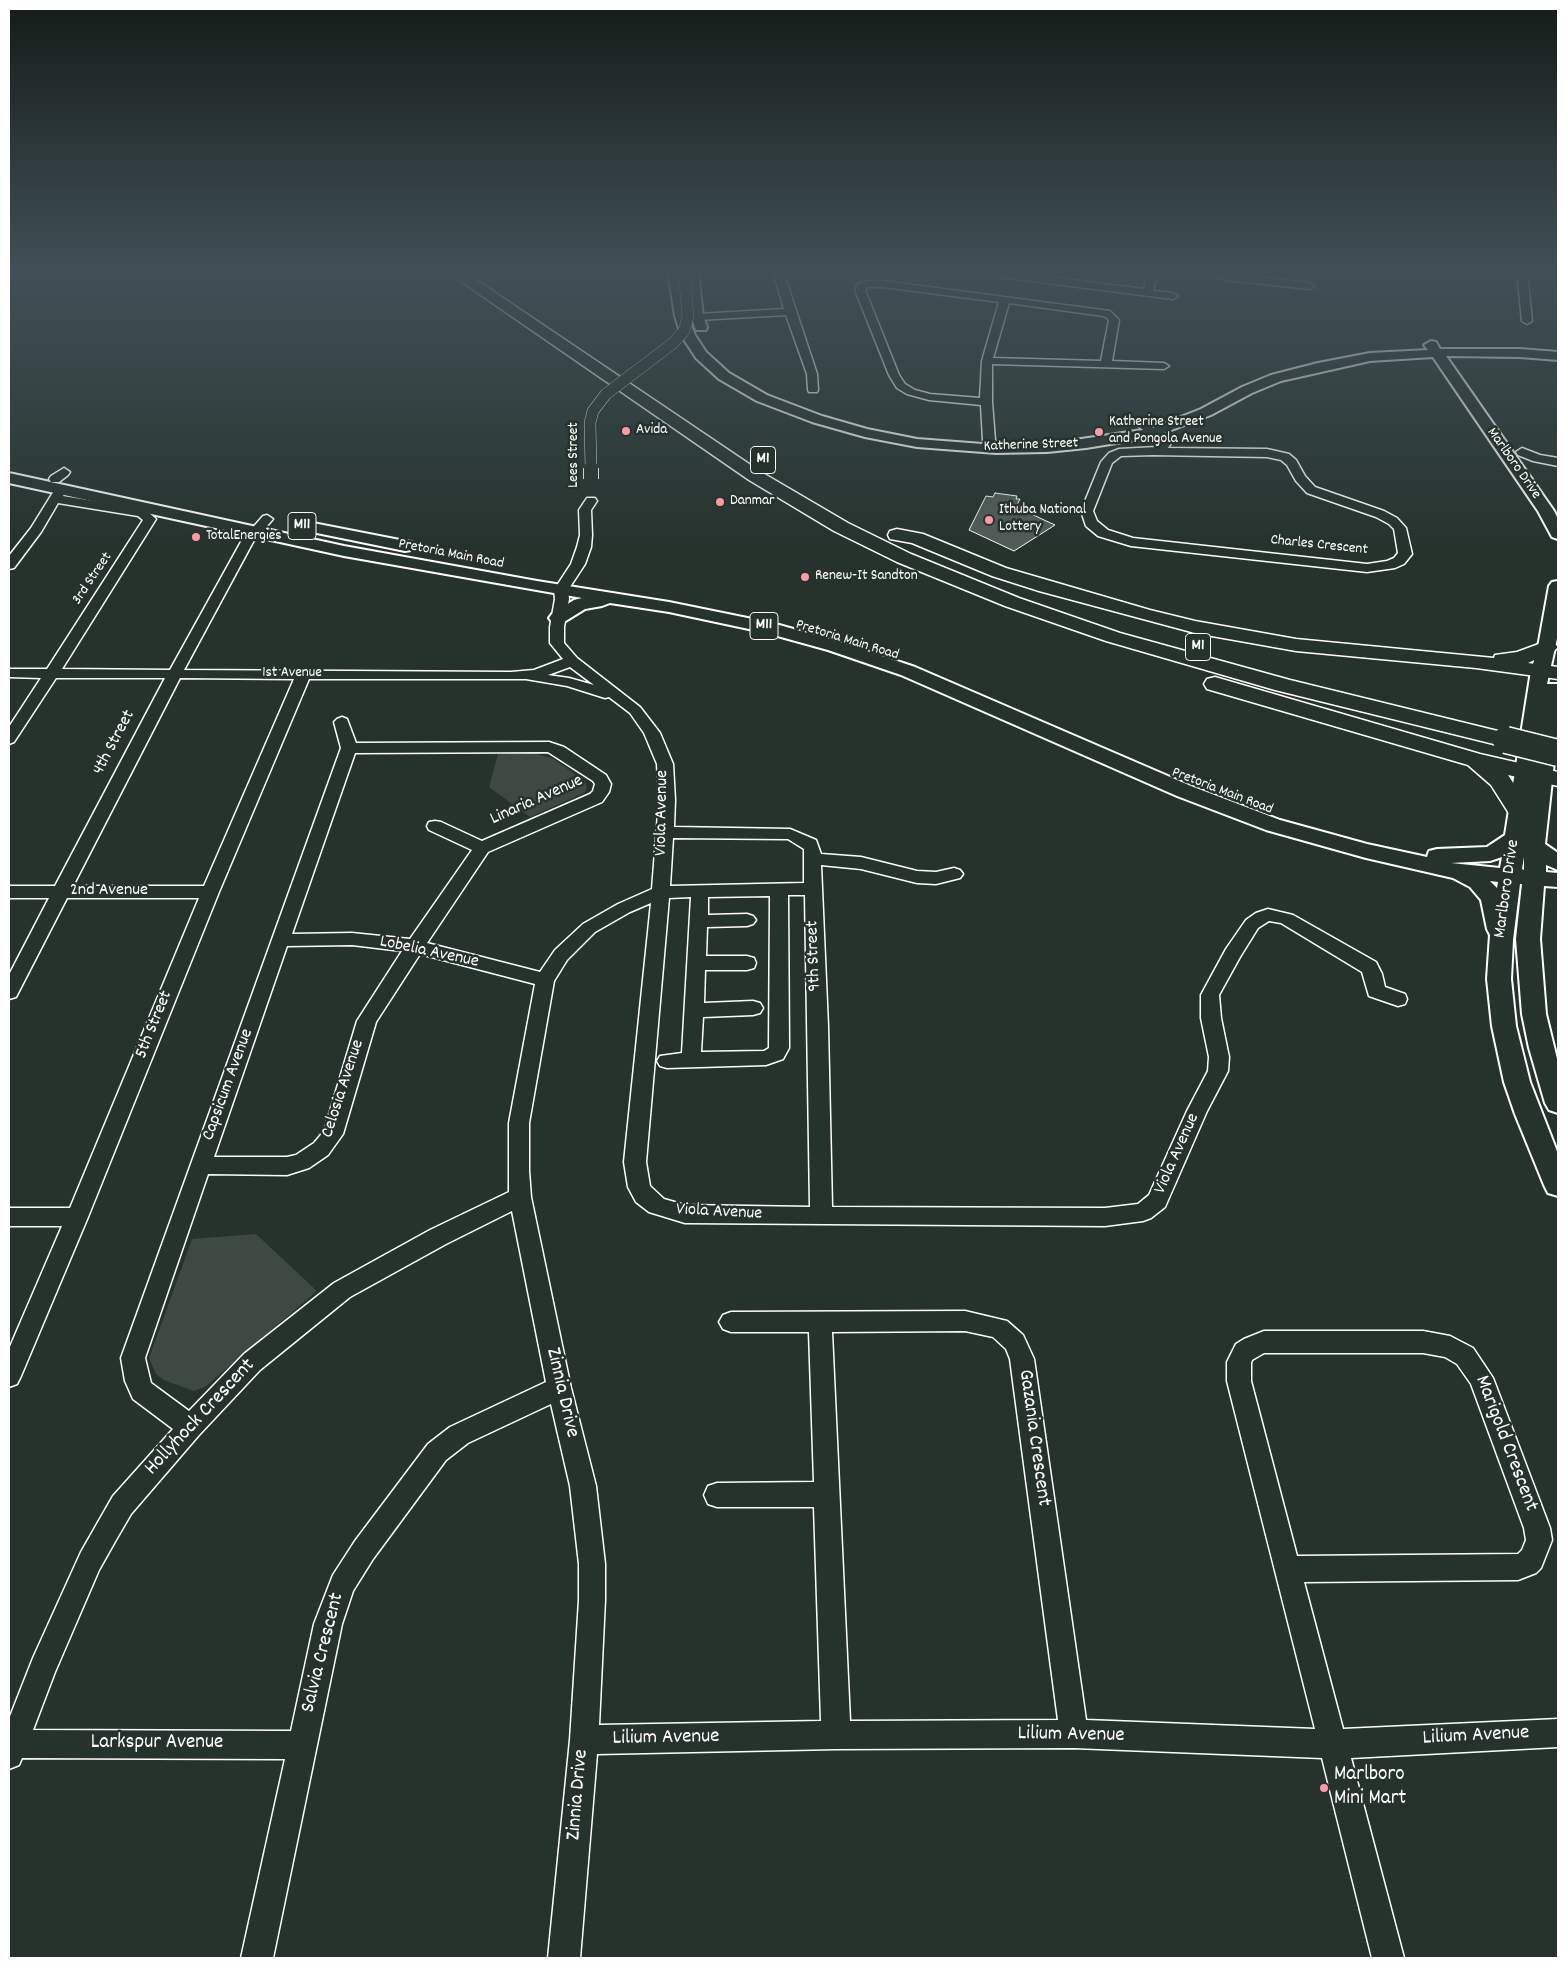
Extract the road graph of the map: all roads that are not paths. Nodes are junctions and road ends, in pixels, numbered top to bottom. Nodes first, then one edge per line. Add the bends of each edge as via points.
1 (587, 363) edge
2 (647, 363) edge
3 (709, 363) edge
4 (808, 363) edge
5 (889, 363) edge
6 (987, 363) edge
7 (1058, 363) edge
8 (1303, 363) edge
9 (1338, 363) edge
10 (1433, 363) edge
11 (1446, 363) edge
12 (1106, 364) joint
13 (619, 365) dead end
14 (1164, 366) dead end
15 (1449, 371) junction
16 (813, 390) dead end
17 (1479, 390) dead end
18 (676, 402) dead end
19 (986, 402) junction
20 (1153, 433) junction
21 (993, 445) junction
22 (1153, 451) junction
23 (1196, 451) junction
24 (1522, 452) junction
25 (1555, 461) edge
26 (9, 470) edge
27 (1535, 470) junction
28 (9, 478) edge
29 (591, 478) joint
30 (59, 485) junction
31 (591, 501) joint
32 (1558, 505) edge
33 (262, 525) junction
34 (879, 526) dead end
35 (1558, 534) edge
36 (898, 535) junction
37 (422, 549) dead end
38 (440, 552) dead end
39 (904, 558) junction
40 (9, 565) edge
41 (1558, 586) edge
42 (569, 587) junction
43 (626, 600) junction
44 (558, 618) junction
45 (1552, 648) edge
46 (572, 661) junction
47 (1476, 662) junction
48 (51, 672) junction
49 (1551, 672) edge
50 (9, 673) edge
51 (175, 673) junction
52 (304, 674) junction
53 (511, 676) junction
54 (627, 703) junction
55 (342, 722) dead end
56 (1507, 733) junction
57 (1558, 737) edge
58 (9, 739) edge
59 (349, 748) junction
60 (1558, 753) edge
61 (1476, 760) junction
62 (1542, 775) edge
63 (1519, 810) junction
64 (435, 826) dead end
65 (664, 832) junction
66 (1524, 842) junction
67 (482, 848) junction
68 (1437, 856) junction
69 (812, 859) junction
70 (1558, 863) edge
71 (1456, 871) junction
72 (1512, 871) junction
73 (1558, 871) edge
74 (1534, 873) junction
75 (954, 874) dead end
76 (1558, 880) edge
77 (813, 889) junction
78 (780, 890) junction
79 (700, 891) junction
80 (1558, 891) edge
81 (9, 892) edge
82 (60, 892) junction
83 (210, 892) junction
84 (661, 892) junction
85 (1530, 905) junction
86 (747, 920) dead end
87 (699, 921) junction
88 (281, 940) junction
89 (1501, 940) junction
90 (414, 946) junction
91 (697, 963) junction
92 (747, 963) dead end
93 (545, 980) junction
94 (9, 992) edge
95 (1398, 999) dead end
96 (753, 1008) dead end
97 (694, 1010) junction
98 (691, 1060) junction
99 (667, 1061) dead end
100 (1218, 1071) joint
101 (1558, 1103) edge
102 (201, 1165) junction
103 (1558, 1185) edge
104 (520, 1197) junction
105 (821, 1216) junction
106 (9, 1217) edge
107 (77, 1217) junction
108 (731, 1322) dead end
109 (820, 1322) junction
110 (9, 1376) edge
111 (559, 1388) junction
112 (190, 1427) junction
113 (828, 1494) junction
114 (717, 1495) dead end
115 (1288, 1569) junction
116 (1558, 1733) edge
117 (1074, 1734) junction
118 (836, 1735) junction
119 (584, 1740) junction
120 (1334, 1744) junction
121 (302, 1745) junction
122 (11, 1750) edge
123 (257, 1958) edge
124 (564, 1958) edge
125 (1388, 1958) edge

1 - 39 highway, M1 via 755,476 832,522
2 - 29 street, Lees Street, bridge via 606,394 593,411 590,423
3 - 21 main road, Katherine Street via 741,387 841,427 918,443
4 - 16 street
5 - 19 street via 901,386 911,392 929,397
6 - 19 street
7 - 12 street
8 - 20 main road, Katherine Street via 1233,385 1183,411
9 - 20 main road, Katherine Street via 1293,373 1247,390 1206,412
10 - 15 main road
11 - 15 main road, Marlboro Drive
12 - 14 street
13 - 18 highway
15 - 35 main road, Marlboro Drive via 1546,511
17 - 24 main road, Marlboro Drive
19 - 21 street
20 - 21 main road, Katherine Street via 1061,447
20 - 22 street via 1164,447
20 - 23 street, Charles Crescent
22 - 23 street, Charles Crescent
22 - 23 street, Charles Crescent via 1118,453 1107,462 1088,511 1089,520 1103,533 1131,542 1367,568 1390,565 1404,554 1400,528 1393,521 1311,490 1286,457 1267,453
24 - 25 street
24 - 27 main road, Marlboro Drive
25 - 27 street
26 - 30 main road, Pretoria Main Road / M11
27 - 32 main road, Marlboro Drive
28 - 30 main road, Pretoria Main Road / M11
29 - 31 street, Lees Street
30 - 33 main road, Pretoria Main Road / M11
30 - 40 street via 36,530
30 - 48 street, 3rd Street via 150,518 148,526
31 - 42 street, Lees Street via 596,509 596,543
33 - 37 main road, Pretoria Main Road / M11
33 - 42 main road, Pretoria Main Road / M11 via 353,553
33 - 51 street, 4th Street via 239,555
34 - 36 highway, M1
36 - 47 highway via 916,538 999,572 1046,587 1196,627 1321,648
36 - 56 highway, M1 via 984,576 1078,610 1257,664
38 - 42 main road, Pretoria Main Road / M11
39 - 56 highway, M1 via 1058,618 1188,659 1372,708
39 - 61 highway via 920,570 971,594 1114,651 1276,704
41 - 45 main road, Marlboro Drive
42 - 43 main road, Pretoria Main Road / M11
42 - 44 street, Viola Avenue
42 - 68 main road, Pretoria Main Road / M11 via 766,617 845,638 959,680 1218,794 1298,821
43 - 44 main road via 580,604
43 - 71 main road, Pretoria Main Road / M11 via 760,625 863,655 946,686 1228,808 1315,838
44 - 46 street, Viola Avenue via 557,642
45 - 47 highway via 1521,658
45 - 49 main road, Marlboro Drive
46 - 53 street, 1st Avenue via 536,674
46 - 54 street, Viola Avenue
47 - 49 highway
48 - 50 street, 1st Avenue
48 - 51 street, 1st Avenue
48 - 58 street, 3rd Street
49 - 62 main road, Marlboro Drive
51 - 52 street, 1st Avenue
51 - 82 street, 4th Street
52 - 53 street, 1st Avenue
52 - 83 street, 5th Street
53 - 54 street, Viola Avenue via 569,682
54 - 65 street, Viola Avenue via 652,733 665,764 667,800
55 - 59 street
56 - 57 highway, M1
56 - 60 highway, M1, bridge
59 - 67 street, Linaria Avenue via 549,747 600,778 603,784 596,798
59 - 88 street, Capsicum Avenue
61 - 62 highway
61 - 63 highway via 1500,780
62 - 63 main road, Marlboro Drive
62 - 66 main road, Marlboro Drive
63 - 66 main road, Marlboro Drive
64 - 67 street
65 - 69 street, 9th Street via 790,834 810,844
65 - 84 street, Viola Avenue
66 - 68 main road via 1490,854
66 - 70 main road
66 - 72 main road, Marlboro Drive
66 - 74 main road, Marlboro Drive
67 - 90 street, Linaria Avenue
68 - 72 main road, Pretoria Main Road / M11
69 - 75 street via 861,863 917,877 936,878
69 - 77 street, 9th Street
71 - 72 main road, Pretoria Main Road / M11
71 - 89 main road via 1478,882 1489,893
72 - 74 main road, M11
72 - 89 main road, Marlboro Drive
73 - 74 main road, M11
74 - 76 main road, M11
74 - 85 main road, Marlboro Drive
77 - 78 street
77 - 105 street, 9th Street
78 - 79 street
78 - 98 street via 779,1048 776,1054 766,1058
79 - 84 street
79 - 87 street
80 - 85 main road
81 - 82 street, 2nd Avenue
82 - 83 street, 2nd Avenue
82 - 94 street, 4th Street
83 - 107 street, 5th Street
84 - 93 street, Zinnia Drive via 590,928 561,955
84 - 105 street, Viola Avenue via 636,1154 639,1187 644,1196 657,1206 685,1214
85 - 101 main road, Marlboro Drive via 1529,973 1534,1014
86 - 87 street
87 - 91 street
88 - 90 street, Lobelia Avenue via 352,939
88 - 102 street, Capsicum Avenue
89 - 103 main road, Marlboro Drive via 1499,980 1506,1035 1528,1114
90 - 93 street, Lobelia Avenue
90 - 102 street, Celosia Avenue via 367,1021 332,1134 321,1150 302,1162 287,1166
91 - 92 street
91 - 97 street
93 - 104 street, Zinnia Drive via 519,1123
95 - 100 street via 1376,991 1373,974 1365,965 1287,920 1277,916 1262,917 1252,924 1210,995
96 - 97 street
97 - 98 street
98 - 99 street
100 - 105 street, Viola Avenue via 1157,1201 1143,1212 1105,1217
102 - 112 street, Capsicum Avenue via 133,1358 142,1391
104 - 111 street, Zinnia Drive
104 - 112 street, Hollyhock Crescent via 438,1237 342,1290 252,1362
106 - 107 street
107 - 110 street, 5th Street
108 - 109 street, Gazania Crescent
109 - 113 street
109 - 117 street, Gazania Crescent via 965,1321 999,1328 1015,1342 1022,1359
111 - 119 street, Zinnia Drive via 583,1486 592,1564
111 - 121 street, Salvia Crescent via 446,1444 430,1460 364,1550 342,1584 332,1608
112 - 122 street, Hollyhock Crescent via 128,1498 108,1528 90,1562
113 - 114 street
113 - 118 street
115 - 115 street, Marigold Crescent via 1239,1381 1239,1362 1244,1352 1264,1342 1423,1342 1450,1347 1465,1356 1481,1378 1537,1528 1539,1540 1532,1559 1518,1567
115 - 120 street, Marigold Crescent
116 - 120 street, Lilium Avenue
117 - 118 street, Lilium Avenue
117 - 120 street, Lilium Avenue
118 - 119 street, Lilium Avenue
119 - 124 street, Zinnia Drive
120 - 125 street
121 - 122 street, Larkspur Avenue
121 - 123 street, Salvia Crescent

